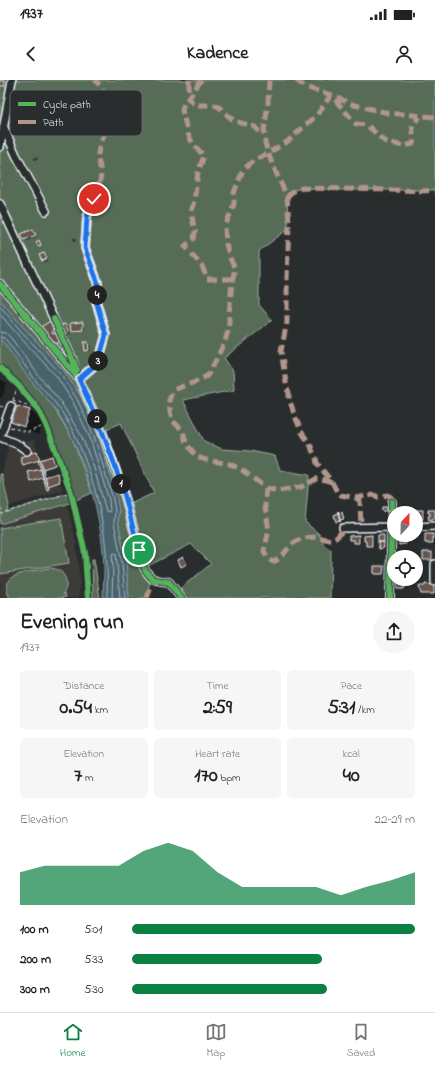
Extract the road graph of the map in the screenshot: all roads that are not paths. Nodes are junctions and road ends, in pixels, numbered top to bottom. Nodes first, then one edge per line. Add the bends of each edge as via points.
1 (12, 80) edge
2 (10, 90) edge
3 (10, 92) edge
4 (4, 128) junction
5 (0, 148) edge
6 (94, 199) dead end
7 (0, 204) edge
8 (46, 211) dead end
9 (0, 284) edge
10 (79, 379) junction
11 (11, 406) dead end
12 (0, 437) edge
13 (27, 451) dead end
14 (392, 502) dead end
15 (392, 506) edge
16 (435, 526) edge
17 (387, 527) edge
18 (423, 527) edge
19 (343, 528) dead end
20 (392, 542) edge
21 (435, 564) edge
22 (435, 572) edge
23 (435, 582) edge
24 (181, 598) edge
25 (390, 598) edge

1 - 2 street
3 - 4 street
4 - 5 street
4 - 8 street
6 - 10 street via 87,217 85,248 98,283 96,301 106,335 99,360
7 - 10 street via 72,358
9 - 10 street
10 - 24 street via 102,431 124,492 144,568 150,578 169,582
11 - 12 street
12 - 13 street
14 - 15 street
16 - 18 street
17 - 19 street
20 - 25 street
21 - 22 street
22 - 23 street

